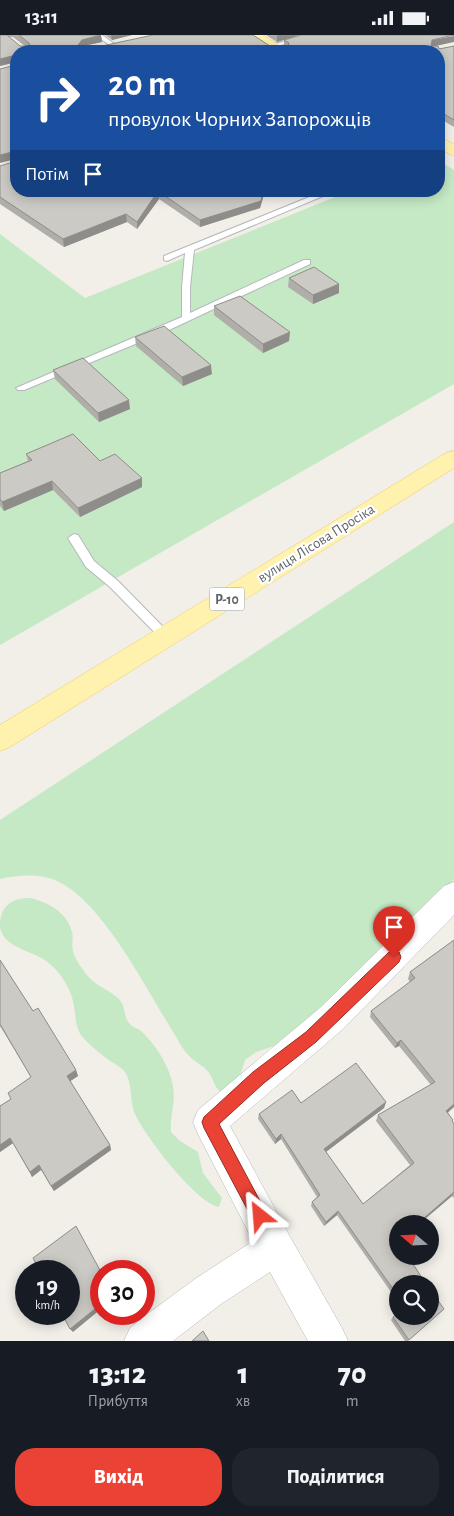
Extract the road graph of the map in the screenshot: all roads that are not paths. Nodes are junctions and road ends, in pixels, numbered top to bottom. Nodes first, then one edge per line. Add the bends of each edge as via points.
1 (98, 35) edge
2 (253, 35) edge
3 (313, 35) edge
4 (118, 44) joint
5 (114, 45) edge
6 (271, 45) edge
7 (285, 45) edge
8 (316, 197) edge
9 (190, 249) junction
10 (167, 258) dead end
11 (307, 262) dead end
12 (186, 319) junction
13 (21, 387) dead end
14 (454, 458) edge
15 (74, 538) dead end
16 (166, 637) junction
17 (0, 739) edge
18 (454, 895) edge
19 (276, 1247) junction
20 (144, 1341) edge
21 (329, 1341) edge

1 - 4 lane
2 - 6 main road
3 - 7 lane
4 - 5 street
8 - 9 lane
9 - 10 lane
9 - 12 lane
11 - 12 lane
12 - 13 lane
14 - 16 main road, вулиця Лісова Просіка / Р-10
15 - 16 lane via 90,564
16 - 17 main road, вулиця Лісова Просіка / Р-10
18 - 19 street via 332,1018 210,1122
19 - 20 street via 182,1310
19 - 21 street

